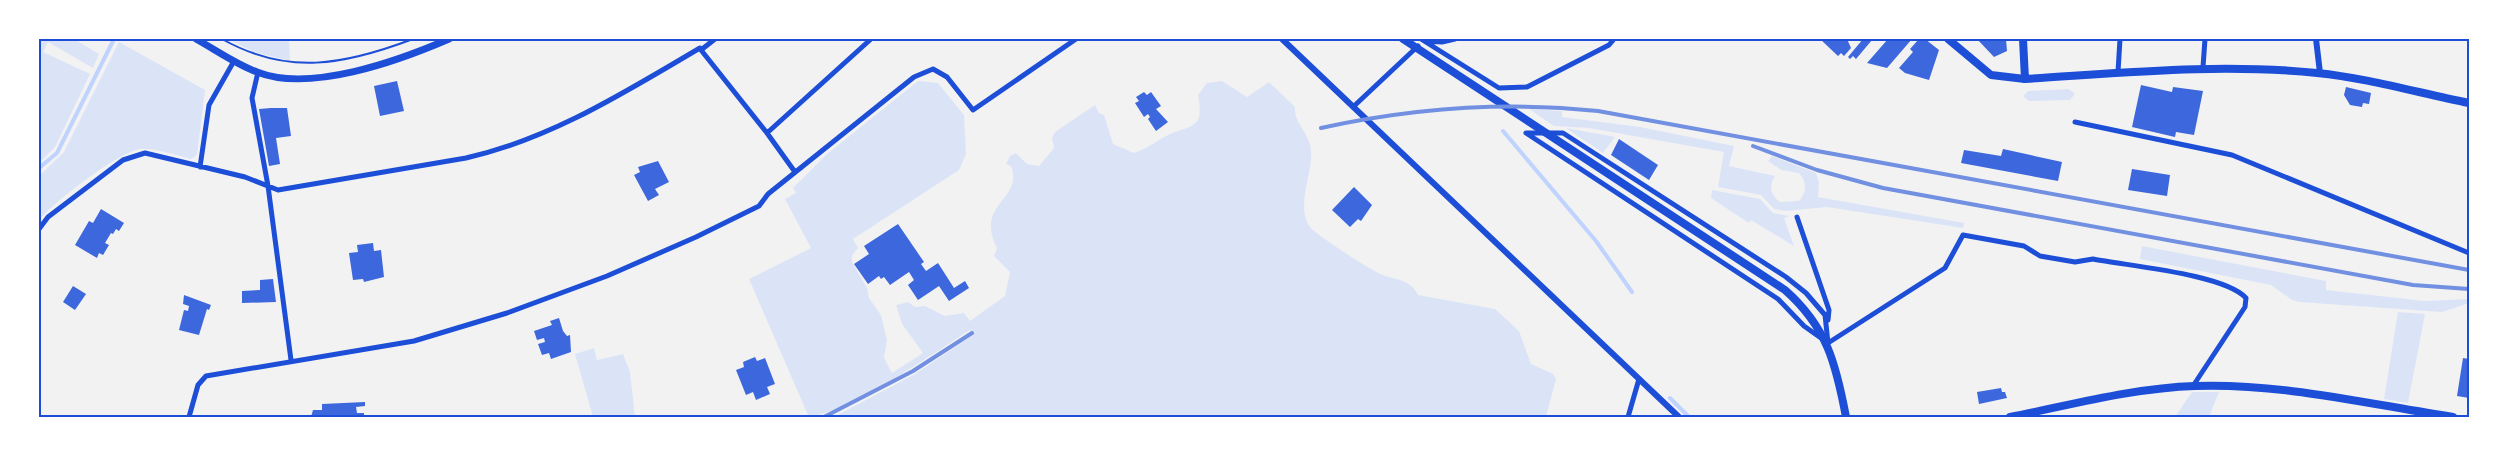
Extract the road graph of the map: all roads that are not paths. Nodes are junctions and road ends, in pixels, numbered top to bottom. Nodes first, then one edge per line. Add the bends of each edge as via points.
1 (196, 39) edge
2 (448, 39) edge
3 (716, 39) edge
4 (871, 39) edge
5 (1076, 39) edge
6 (1282, 39) edge
7 (1403, 39) edge
8 (1455, 39) edge
9 (1614, 39) edge
10 (1948, 39) edge
11 (2024, 39) edge
12 (2120, 39) edge
13 (2205, 39) edge
14 (2316, 39) edge
15 (1423, 40) edge
16 (700, 48) dead end
17 (234, 61) junction
18 (2204, 67) junction
19 (258, 72) junction
20 (2118, 72) junction
21 (2320, 73) junction
22 (2025, 78) junction
23 (2469, 103) edge
24 (1353, 107) junction
25 (2075, 122) dead end
26 (767, 133) junction
27 (200, 167) junction
28 (795, 172) junction
29 (268, 186) junction
30 (1797, 217) dead end
31 (39, 230) edge
32 (2469, 253) edge
33 (1828, 343) junction
34 (291, 360) junction
35 (1639, 379) junction
36 (2193, 386) junction
37 (189, 417) edge
38 (1628, 417) edge
39 (1679, 417) edge
40 (1846, 417) edge
41 (2010, 417) edge
42 (2453, 417) edge

1 - 17 main road
2 - 19 main road via 399,58 325,76 289,78
3 - 26 street via 701,50
4 - 26 street
5 - 28 street via 973,110 947,78 933,69 914,77
6 - 24 street
7 - 33 main road via 1785,290 1801,303
8 - 15 street
9 - 15 street via 1527,87 1499,88
10 - 22 main road via 1991,75
11 - 22 highway
12 - 20 street
13 - 18 street
14 - 21 street
15 - 24 street
16 - 29 street via 601,106 549,132 495,152 278,190
17 - 19 main road
17 - 27 street via 209,105
18 - 20 highway
18 - 21 highway
19 - 29 street via 252,98
20 - 22 highway
21 - 23 highway
24 - 35 street
25 - 32 street via 2232,155
26 - 28 street
27 - 29 street
27 - 31 street via 145,153 123,160 48,217
28 - 34 street via 759,206 561,294 414,341
29 - 34 street
30 - 33 street via 1828,310
33 - 33 street via 1804,326 1778,299 1526,133 1563,132 1786,277 1825,315
33 - 36 street via 1945,268 1963,235 2024,246 2040,256 2075,262 2093,259 2210,280 2242,293 2245,306
33 - 40 main road
34 - 37 street via 206,376 198,385
35 - 38 street
35 - 39 street
36 - 41 highway via 2133,393
36 - 42 highway via 2285,390

